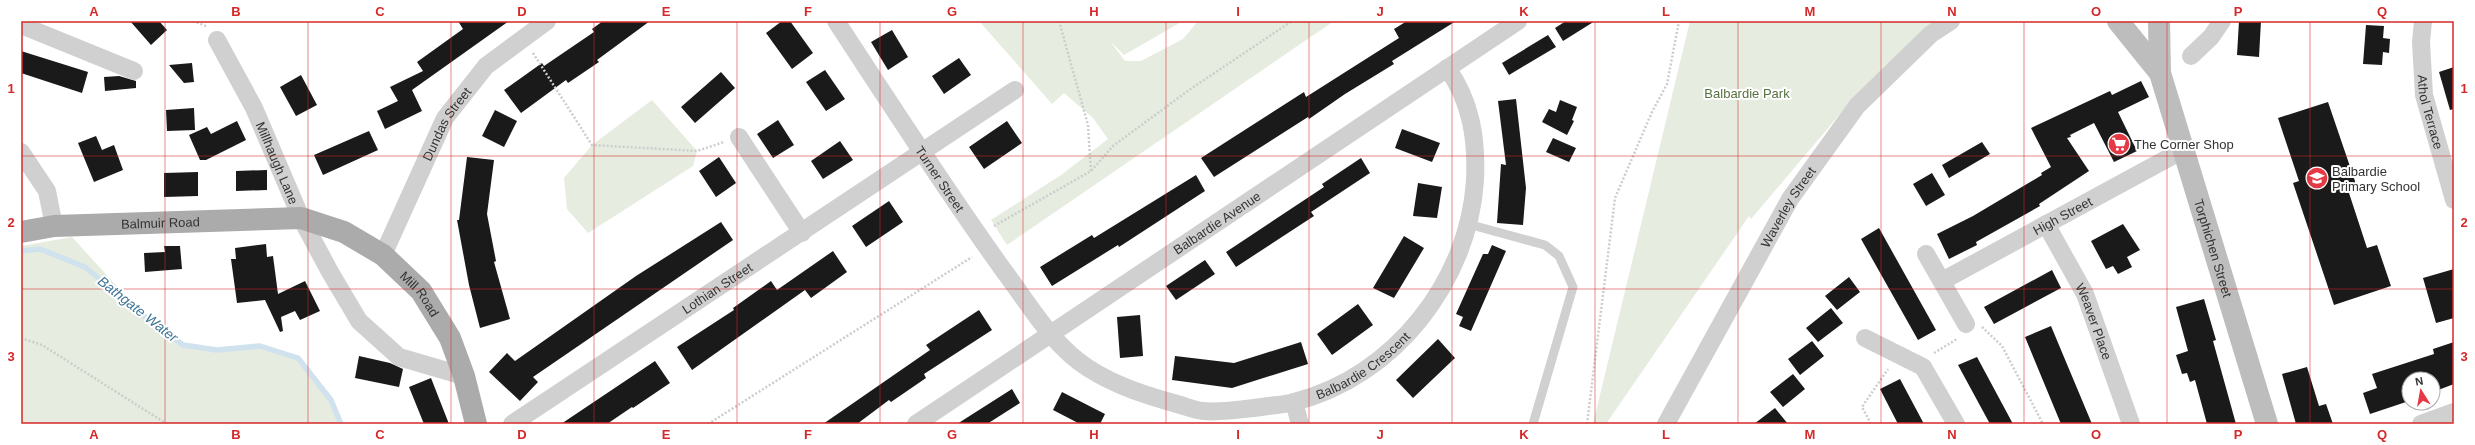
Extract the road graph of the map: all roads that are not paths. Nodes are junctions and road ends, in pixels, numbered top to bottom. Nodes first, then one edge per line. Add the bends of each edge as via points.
1 (547, 21) edge
2 (836, 21) edge
3 (1518, 21) edge
4 (1951, 21) edge
5 (2118, 21) edge
6 (2159, 21) edge
7 (2222, 21) edge
8 (2423, 21) edge
9 (21, 25) edge
10 (217, 40) dead end
11 (2191, 56) dead end
12 (1447, 68) junction
13 (134, 71) dead end
14 (2160, 73) junction
15 (1015, 90) dead end
16 (739, 136) road end
17 (2183, 150) junction
18 (21, 152) edge
19 (922, 154) junction
20 (2454, 200) edge
21 (301, 218) junction
22 (1468, 224) junction
23 (2046, 224) junction
24 (54, 226) junction
25 (21, 232) edge
26 (802, 233) junction
27 (1926, 254) dead end
28 (383, 255) junction
29 (1942, 281) junction
30 (1966, 324) road end
31 (1050, 334) junction
32 (1865, 338) dead end
33 (464, 376) junction
34 (1294, 402) junction
35 (2454, 412) edge
36 (476, 424) edge
37 (512, 424) edge
38 (916, 424) edge
39 (1300, 424) edge
40 (1533, 424) edge
41 (1666, 424) edge
42 (1956, 424) edge
43 (2131, 424) edge
44 (2267, 424) edge
45 (2421, 424) edge

1 - 28 street, Dundas Street via 486,66 445,118
2 - 19 street, Turner Street
3 - 12 street, Balbardie Avenue
4 - 41 street, Waverley Street via 1931,34 1857,106 1790,199
5 - 14 main road, Torphichen Street
6 - 14 main road, Torphichen Street
7 - 11 street
8 - 20 street, Athol Terrace via 2421,42 2424,95
9 - 13 street
10 - 21 street, Millhaugh Lane via 254,108
12 - 22 street, Balbardie Crescent via 1460,86 1473,123 1476,164 1473,206
12 - 31 street, Balbardie Avenue
14 - 17 main road, Torphichen Street
15 - 19 street, Lothian Street
16 - 26 street
17 - 23 street, High Street
17 - 44 main road, Torphichen Street
18 - 24 street via 47,191
19 - 26 street, Lothian Street
19 - 31 street, Turner Street
21 - 24 main road, Balmuir Road
21 - 28 main road, Mill Road via 344,232
21 - 33 street, Millhaugh Lane via 359,321 399,357
22 - 34 street, Balbardie Crescent via 1448,277 1420,322 1383,358 1342,384
22 - 40 lane via 1546,245 1560,256 1573,287
23 - 29 street, High Street
23 - 43 street, Weaver Place via 2085,294
24 - 25 main road, Balmuir Road
26 - 37 street, Lothian Street
27 - 29 street
28 - 33 main road, Mill Road via 420,291 450,338
29 - 30 street
31 - 34 street, Balbardie Crescent via 1086,367 1132,391 1203,411 1247,409
31 - 38 street, Balbardie Avenue
32 - 42 street via 1923,367
33 - 36 main road, Mill Road
34 - 39 street
35 - 45 street

